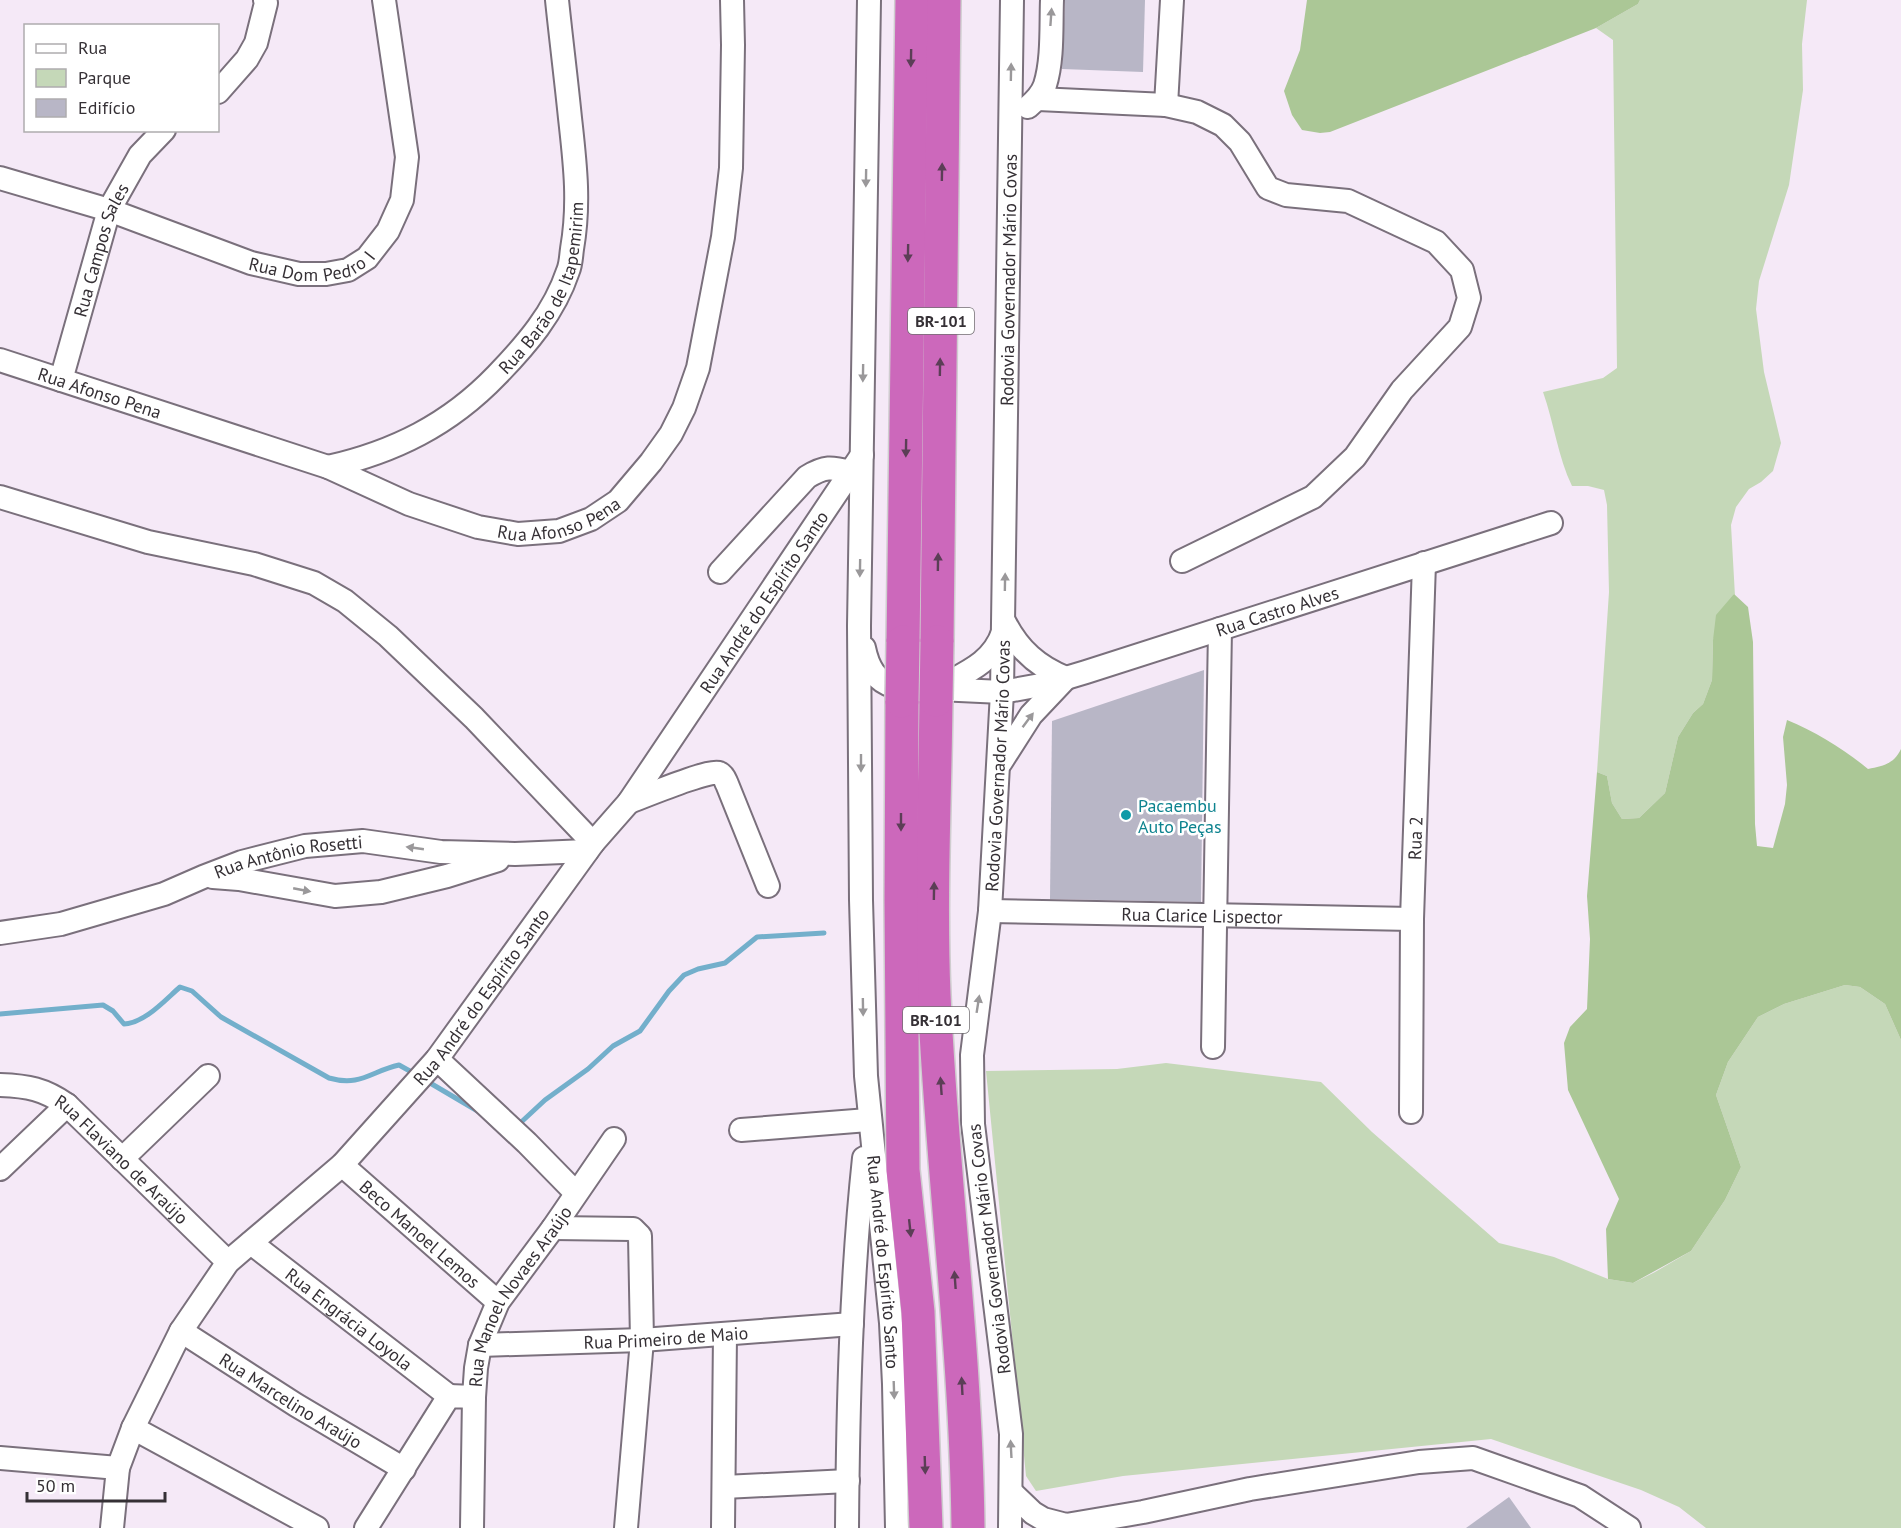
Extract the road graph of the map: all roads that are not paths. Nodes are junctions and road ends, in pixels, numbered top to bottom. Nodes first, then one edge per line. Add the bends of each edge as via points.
1 (384, 0) edge
2 (557, 0) edge
3 (732, 0) edge
4 (869, 0) edge
5 (912, 0) edge
6 (944, 0) edge
7 (1012, 0) edge
8 (1052, 0) edge
9 (1172, 0) edge
10 (270, 1) edge
11 (219, 91) edge
12 (1038, 99) junction
13 (1166, 105) junction
14 (1010, 125) junction
15 (162, 132) edge
16 (0, 178) edge
17 (109, 210) junction
18 (0, 360) edge
19 (61, 380) junction
20 (857, 464) junction
21 (328, 467) junction
22 (0, 496) edge
23 (1551, 523) dead end
24 (1182, 561) dead end
25 (1424, 563) junction
26 (720, 572) dead end
27 (1005, 623) junction
28 (859, 626) junction
29 (1220, 629) junction
30 (1066, 678) junction
31 (1002, 692) junction
32 (937, 694) junction
33 (998, 767) junction
34 (629, 802) junction
35 (590, 847) junction
36 (441, 852) junction
37 (515, 854) junction
38 (272, 855) junction
39 (447, 876) junction
40 (203, 877) junction
41 (270, 884) junction
42 (768, 886) dead end
43 (990, 911) junction
44 (1215, 916) junction
45 (1412, 919) junction
46 (0, 933) edge
47 (1213, 1047) dead end
48 (437, 1059) junction
49 (208, 1076) dead end
50 (0, 1085) edge
51 (67, 1106) junction
52 (1411, 1112) dead end
53 (868, 1114) junction
54 (741, 1130) dead end
55 (614, 1139) dead end
56 (122, 1159) junction
57 (342, 1165) junction
58 (0, 1169) edge
59 (576, 1193) junction
60 (553, 1228) junction
61 (251, 1243) junction
62 (228, 1262) junction
63 (498, 1302) junction
64 (852, 1324) junction
65 (181, 1331) junction
66 (725, 1334) junction
67 (642, 1340) junction
68 (480, 1345) junction
69 (449, 1396) junction
70 (474, 1397) junction
71 (133, 1428) junction
72 (0, 1458) edge
73 (118, 1468) junction
74 (404, 1469) junction
75 (848, 1481) junction
76 (724, 1487) junction
77 (1011, 1492) junction
78 (1143, 1512) junction
79 (112, 1528) edge
80 (316, 1528) edge
81 (366, 1528) edge
82 (472, 1528) edge
83 (626, 1528) edge
84 (723, 1528) edge
85 (847, 1528) edge
86 (897, 1528) edge
87 (926, 1528) edge
88 (968, 1528) edge
89 (1010, 1528) edge
90 (1097, 1528) edge
91 (1629, 1528) edge

1 - 17 street, Rua Dom Pedro I via 407,157 402,200 388,231 367,258 348,270 299,274 251,262
2 - 21 street, Rua Barão de Itapemirim via 578,187 569,271 550,311 528,343 482,390 439,424 362,459
3 - 21 street, Rua Afonso Pena via 731,168 723,237 698,368 671,434 618,501 591,519 559,531 518,534 408,504
4 -> 20 street, Rua André do Espírito Santo
5 -> 87 highway, BR-101, bridge via 902,701 903,1170 918,1312
32 -> 6 highway, Rodovia Governador Mário Covas / BR-101, bridge
14 -> 7 street, Rodovia Governador Mário Covas
12 -> 8 street via 1048,67
9 - 13 street
10 - 11 street via 256,43
12 - 13 street
12 - 14 street
13 - 24 street via 1197,112 1223,124 1240,142 1268,188 1286,195 1348,201 1436,242 1462,270 1469,298 1460,327 1402,390 1355,456 1313,497
27 -> 14 street, Rodovia Governador Mário Covas
15 - 17 street, Rua Campos Sales via 140,155
16 - 17 street, Rua Dom Pedro I
17 - 19 street, Rua Campos Sales
18 - 19 street, Rua Afonso Pena
19 - 21 street, Rua Afonso Pena
20 - 26 street via 820,469 807,477
20 -> 28 street, Rua André do Espírito Santo
20 - 34 street, Rua André do Espírito Santo
22 - 35 street via 147,542 262,566 314,583 345,601 474,718
23 - 25 street, Rua Castro Alves
25 - 29 street, Rua Castro Alves
25 - 45 street, Rua 2
27 - 30 street via 1030,657
27 - 31 street, Rodovia Governador Mário Covas
27 - 32 street via 1000,642 989,658
28 - 32 street, Rua Castro Alves via 867,661 881,681
28 -> 53 street, Rua André do Espírito Santo via 863,1012
29 - 30 street, Rua Castro Alves
29 - 44 street
30 - 31 street, Rua Castro Alves
33 -> 30 street via 1031,714
31 - 32 street, Rua Castro Alves
31 - 33 street, Rodovia Governador Mário Covas
88 -> 32 highway, Rodovia Governador Mário Covas / BR-101 via 960,1350 934,995
33 - 43 street, Rodovia Governador Mário Covas
34 - 35 street, Rua André do Espírito Santo
34 - 42 street via 696,777 714,772 723,775
35 - 37 street, Rua Antônio Rosetti
35 - 48 street, Rua André do Espírito Santo
36 - 37 street, Rua Antônio Rosetti
36 -> 38 street, Rua Antônio Rosetti via 363,841 305,846
36 - 39 street
37 - 39 street
38 - 40 street, Rua Antônio Rosetti
38 - 41 street via 267,870
41 -> 39 street via 335,896 381,892
40 - 41 street
40 - 46 street, Rua Antônio Rosetti via 164,894 60,924
43 - 44 street, Rua Clarice Lispector
77 -> 43 street, Rodovia Governador Mário Covas via 1008,1410 973,1124 974,1028
44 - 45 street, Rua Clarice Lispector
44 - 47 street
45 - 52 street, Rua 2
48 - 57 street, Rua André do Espírito Santo
48 - 59 street
49 - 56 street
50 - 51 street, Rua Flaviano de Araújo via 50,1093
51 - 56 street, Rua Flaviano de Araújo
51 - 58 street
53 - 54 street
53 - 64 street
53 -> 86 street, Rua André do Espírito Santo via 891,1323
55 - 59 street, Rua Manoel Novaes Araújo
56 - 62 street, Rua Flaviano de Araújo
57 - 61 street, Rua André do Espírito Santo
57 - 63 street, Beco Manoel Lemos
59 - 60 street, Rua Manoel Novaes Araújo
60 - 63 street, Rua Manoel Novaes Araújo
60 - 67 street via 637,1231
61 - 62 street, Rua André do Espírito Santo
61 - 69 street, Rua Engrácia Loyola
62 - 65 street, Rua André do Espírito Santo
63 - 68 street, Rua Manoel Novaes Araújo
64 - 66 street, Rua Primeiro de Maio
64 - 75 street
65 - 71 street, Rua André do Espírito Santo
65 - 74 street, Rua Marcelino Araújo
66 - 67 street, Rua Primeiro de Maio
66 - 76 street
67 - 68 street, Rua Primeiro de Maio
67 - 83 street
68 - 70 street, Rua Manoel Novaes Araújo
69 - 70 street, Rua Manoel Novaes Araújo
69 - 74 street, Rua Manoel Novaes Araújo
70 - 82 street
71 - 73 street, Rua André do Espírito Santo
71 - 80 street
72 - 73 street
73 - 79 street, Rua André do Espírito Santo
74 - 81 street, Rua Manoel Novaes Araújo
75 - 76 street
75 - 85 street
76 - 84 street
77 - 78 street via 1043,1519 1066,1525
77 - 89 street, Rodovia Governador Mário Covas
78 - 90 street
78 - 91 street via 1250,1489 1407,1463 1473,1458 1580,1496

